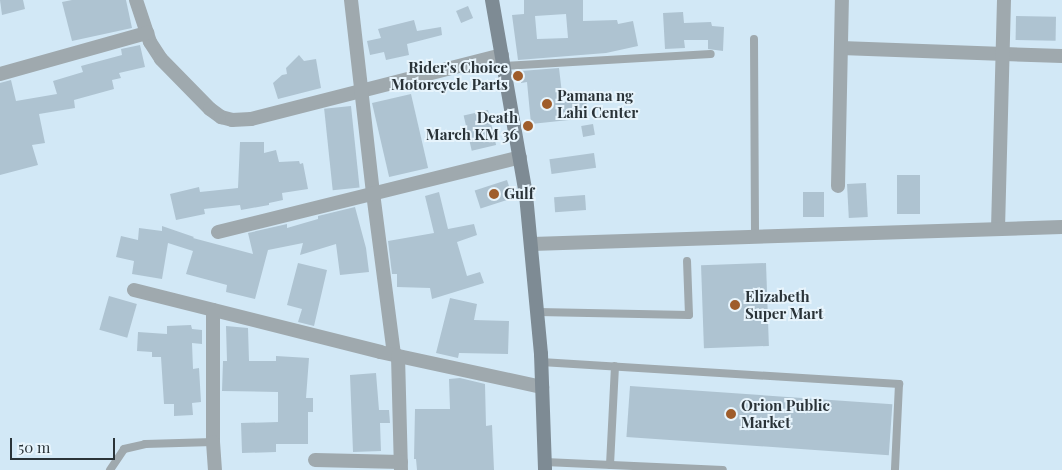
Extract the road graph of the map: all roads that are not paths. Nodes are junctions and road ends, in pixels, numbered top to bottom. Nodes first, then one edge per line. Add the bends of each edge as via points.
1 (136, 0) edge
2 (351, 0) edge
3 (492, 0) edge
4 (842, 0) edge
5 (1004, 0) edge
6 (146, 33) junction
7 (754, 39) dead end
8 (841, 48) junction
9 (711, 54) dead end
10 (1003, 55) junction
11 (1062, 56) edge
12 (503, 60) junction
13 (0, 74) edge
14 (361, 89) junction
15 (520, 157) junction
16 (838, 186) dead end
17 (373, 193) junction
18 (1062, 227) edge
19 (998, 229) junction
20 (218, 232) dead end
21 (755, 236) junction
22 (532, 244) junction
23 (687, 260) dead end
24 (134, 290) dead end
25 (213, 310) junction
26 (538, 312) junction
27 (396, 356) junction
28 (542, 362) junction
29 (615, 366) junction
30 (542, 387) junction
31 (212, 442) junction
32 (315, 460) dead end
33 (610, 465) junction
34 (401, 466) edge
35 (545, 466) edge
36 (110, 470) edge
37 (215, 470) edge
38 (723, 470) edge
39 (895, 470) edge

1 - 6 street
2 - 14 street
3 - 12 main road
4 - 8 street
5 - 10 street
6 - 13 street
6 - 14 street via 174,75 210,109 226,119 251,118
7 - 21 lane
8 - 10 street
8 - 16 street
9 - 12 lane
10 - 11 street
10 - 19 street
12 - 14 street
12 - 15 main road
14 - 17 street
15 - 17 street
15 - 22 main road
17 - 20 street
17 - 27 street
18 - 19 street
19 - 21 street
21 - 22 street
22 - 26 main road
23 - 26 lane via 690,315
24 - 25 street
25 - 27 street
25 - 31 street
26 - 28 main road
27 - 30 street
27 - 34 street
28 - 29 lane
28 - 30 main road
29 - 33 lane
29 - 39 lane via 899,384
30 - 35 main road
31 - 36 lane via 145,444 124,450
31 - 37 street
32 - 34 street
33 - 35 lane
33 - 38 lane

